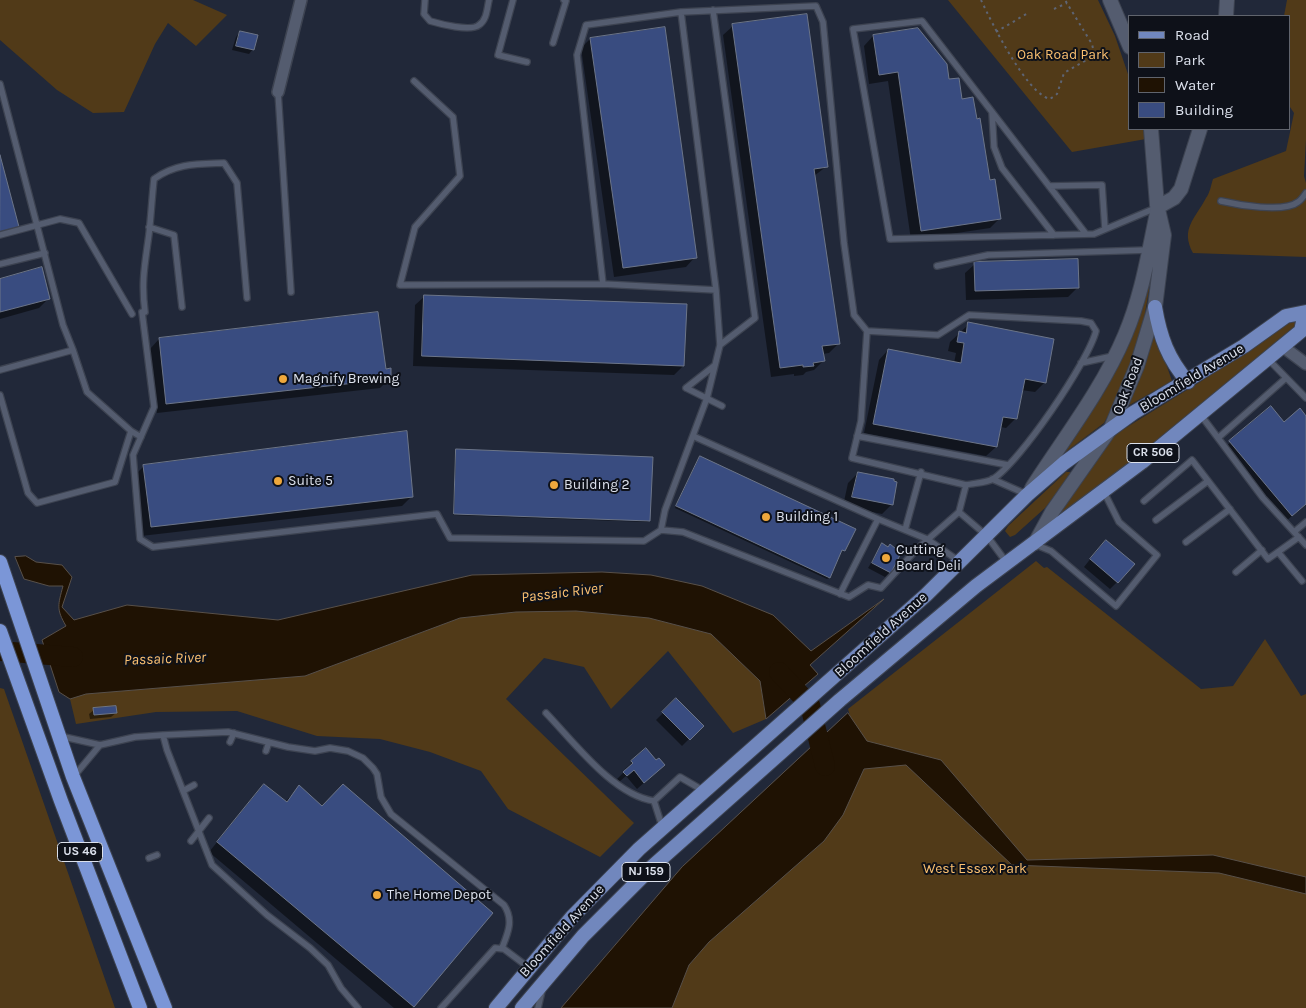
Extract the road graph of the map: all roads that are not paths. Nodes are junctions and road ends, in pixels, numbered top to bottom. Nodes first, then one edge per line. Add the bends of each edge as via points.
1 (301, 0) edge
2 (425, 0) edge
3 (489, 0) edge
4 (513, 0) edge
5 (565, 0) edge
6 (1110, 0) edge
7 (1227, 0) edge
8 (713, 10) junction
9 (681, 12) junction
10 (1226, 15) edge
11 (1128, 42) edge
12 (553, 43) dead end
13 (527, 62) dead end
14 (414, 81) dead end
15 (0, 84) edge
16 (278, 92) joint
17 (992, 112) junction
18 (1151, 130) edge
19 (1200, 130) edge
20 (1049, 186) junction
21 (1306, 193) edge
22 (1221, 201) dead end
23 (1304, 201) edge
24 (1158, 207) junction
25 (38, 225) junction
26 (149, 227) junction
27 (1105, 229) junction
28 (0, 234) edge
29 (1054, 234) junction
30 (1086, 234) junction
31 (1150, 250) junction
32 (45, 253) junction
33 (0, 264) edge
34 (937, 266) dead end
35 (604, 284) junction
36 (716, 290) junction
37 (291, 292) dead end
38 (247, 298) dead end
39 (182, 307) dead end
40 (1155, 307) junction
41 (1306, 313) edge
42 (132, 314) dead end
43 (867, 331) junction
44 (720, 345) junction
45 (1282, 346) junction
46 (73, 350) junction
47 (1116, 355) junction
48 (1267, 358) junction
49 (1081, 363) junction
50 (1306, 364) edge
51 (714, 366) junction
52 (0, 370) edge
53 (1286, 378) junction
54 (1188, 382) junction
55 (0, 395) edge
56 (707, 398) junction
57 (1306, 398) edge
58 (722, 406) dead end
59 (1200, 414) junction
60 (1111, 428) junction
61 (131, 431) junction
62 (692, 436) junction
63 (858, 436) junction
64 (141, 437) junction
65 (1218, 438) junction
66 (1008, 464) junction
67 (921, 472) junction
68 (992, 479) junction
69 (1208, 481) junction
70 (966, 485) junction
71 (1104, 492) junction
72 (1028, 495) junction
73 (1144, 501) dead end
74 (1230, 509) junction
75 (959, 512) junction
76 (878, 519) junction
77 (1156, 520) dead end
78 (1306, 522) edge
79 (661, 530) junction
80 (905, 530) junction
81 (1296, 535) junction
82 (987, 536) junction
83 (927, 539) junction
84 (1186, 542) dead end
85 (1034, 544) junction
86 (1306, 545) edge
87 (1262, 550) junction
88 (1278, 552) junction
89 (0, 562) edge
90 (960, 562) junction
91 (1008, 563) junction
92 (1236, 572) dead end
93 (1302, 580) dead end
94 (840, 594) junction
95 (0, 631) edge
96 (546, 713) dead end
97 (234, 733) junction
98 (164, 735) junction
99 (58, 736) junction
100 (230, 742) dead end
101 (269, 742) junction
102 (100, 745) junction
103 (266, 751) dead end
104 (73, 777) junction
105 (194, 785) dead end
106 (183, 791) junction
107 (704, 791) junction
108 (654, 801) junction
109 (209, 818) dead end
110 (662, 828) junction
111 (198, 832) junction
112 (191, 841) dead end
113 (157, 855) dead end
114 (148, 858) dead end
115 (502, 948) junction
116 (528, 966) junction
117 (546, 977) junction
118 (140, 1008) edge
119 (166, 1008) edge
120 (358, 1008) edge
121 (441, 1008) edge
122 (496, 1008) edge
123 (522, 1008) edge
124 (538, 1008) edge

1 - 16 street
2 - 3 lane via 424,14 430,21 471,29 480,25 486,16
4 - 13 lane via 498,55
5 - 12 lane
6 - 11 street
7 - 10 street
8 - 9 lane
8 - 43 lane via 816,6 823,22 854,315
8 - 44 lane via 755,318
9 - 35 lane via 586,25 579,44 577,54
9 - 36 lane
14 - 35 lane via 453,117 460,176 415,228 400,285
15 - 25 lane
16 - 37 lane
17 - 20 lane
17 - 29 lane via 994,147 1002,168
17 - 29 lane via 922,21 853,29 890,239
18 - 24 street, Oak Road / NJ 159
19 - 24 street via 1181,188 1174,198
20 - 27 lane via 1102,185
20 - 30 lane
21 - 23 lane
22 - 23 lane via 1251,208 1290,206
24 - 27 lane
24 - 31 street, Oak Road / NJ 159
24 - 40 street, Oak Road / NJ 159 via 1164,234
25 - 28 lane
25 - 32 lane
25 - 42 lane via 64,219 79,223
26 - 38 lane via 154,179 167,170 186,165 224,163 237,183
26 - 39 lane via 174,235
26 - 64 lane via 143,279 154,406
27 - 30 lane
29 - 30 lane
31 - 34 lane via 988,255
31 - 47 street, Oak Road / NJ 159 via 1134,311
32 - 33 lane
32 - 46 lane
35 - 36 lane
36 - 44 lane
40 - 54 main road via 1168,355
40 - 60 street, Oak Road / NJ 159 via 1137,366
41 - 45 main road, Bloomfield Avenue / CR 506 via 1301,330
41 - 54 main road, Bloomfield Avenue / CR 506 via 1286,316
43 - 49 lane via 938,335 968,314 1081,321 1091,323 1096,331
43 - 63 lane
44 - 51 lane
45 - 48 main road, Bloomfield Avenue / CR 506
45 - 50 street
46 - 52 lane
46 - 61 lane via 87,392
47 - 49 lane
47 - 72 street, Oak Road / NJ 159 via 1096,392
48 - 53 lane
48 - 59 main road, Bloomfield Avenue / CR 506
49 - 66 lane via 1030,438
51 - 56 lane
51 - 56 lane via 686,388
53 - 57 lane
53 - 65 lane
54 - 60 main road, Bloomfield Avenue / CR 506
55 - 61 lane via 28,493 37,503 115,482
56 - 58 lane
56 - 62 lane
59 - 65 lane
59 - 71 main road, Bloomfield Avenue / CR 506
60 - 72 main road, Bloomfield Avenue / CR 506
60 - 85 street, Oak Road / NJ 159 via 1052,512
61 - 64 lane
62 - 76 lane
62 - 79 lane via 664,510
63 - 66 lane
63 - 67 lane via 852,458
64 - 79 lane via 133,455 140,539 153,547 437,514 450,538 644,541
65 - 81 lane via 1263,498
66 - 68 lane
67 - 70 lane
67 - 80 lane
68 - 70 lane
68 - 72 lane
69 - 73 lane via 1192,460
69 - 74 lane
69 - 77 lane
70 - 75 lane
71 - 85 main road, Bloomfield Avenue / CR 506
71 - 85 lane via 1119,522 1157,555 1116,606 1051,551
72 - 82 main road, Bloomfield Avenue / NJ 159
74 - 84 lane
74 - 87 lane
75 - 82 lane
75 - 83 lane
76 - 80 lane
76 - 94 lane
78 - 81 lane
79 - 94 lane via 683,532
80 - 83 lane
81 - 86 lane
81 - 88 lane
82 - 90 main road, Bloomfield Avenue / NJ 159
82 - 91 lane
83 - 90 lane
83 - 94 lane via 881,588 868,585 849,597
85 - 91 main road, Bloomfield Avenue / NJ 159
87 - 88 lane via 1268,558
87 - 92 lane
88 - 93 lane
89 - 99 highway, US 46
90 - 107 main road, Bloomfield Avenue / NJ 159
91 - 117 main road, Bloomfield Avenue / NJ 159 via 840,700 646,872
95 - 118 highway, US 46
96 - 108 lane via 616,786 642,799
97 - 98 lane
97 - 100 lane
97 - 101 lane
98 - 102 lane via 135,737
98 - 106 lane
99 - 102 lane
99 - 104 highway, US 46
101 - 103 lane
101 - 115 lane via 315,751 339,749 363,758 377,774 381,797 391,814 504,905 510,917 510,930
102 - 104 lane
104 - 119 highway, US 46
105 - 106 lane
106 - 111 lane
107 - 108 lane via 680,777
107 - 110 main road, Bloomfield Avenue / NJ 159
108 - 110 lane
109 - 111 lane
110 - 116 main road, Bloomfield Avenue / NJ 159 via 617,870
111 - 112 lane
111 - 120 lane via 215,870 313,950 329,966 341,988
113 - 114 lane
115 - 116 lane
115 - 121 lane via 492,950
116 - 117 main road
116 - 122 main road, Bloomfield Avenue / NJ 159
117 - 123 main road, Bloomfield Avenue / NJ 159
117 - 124 lane

